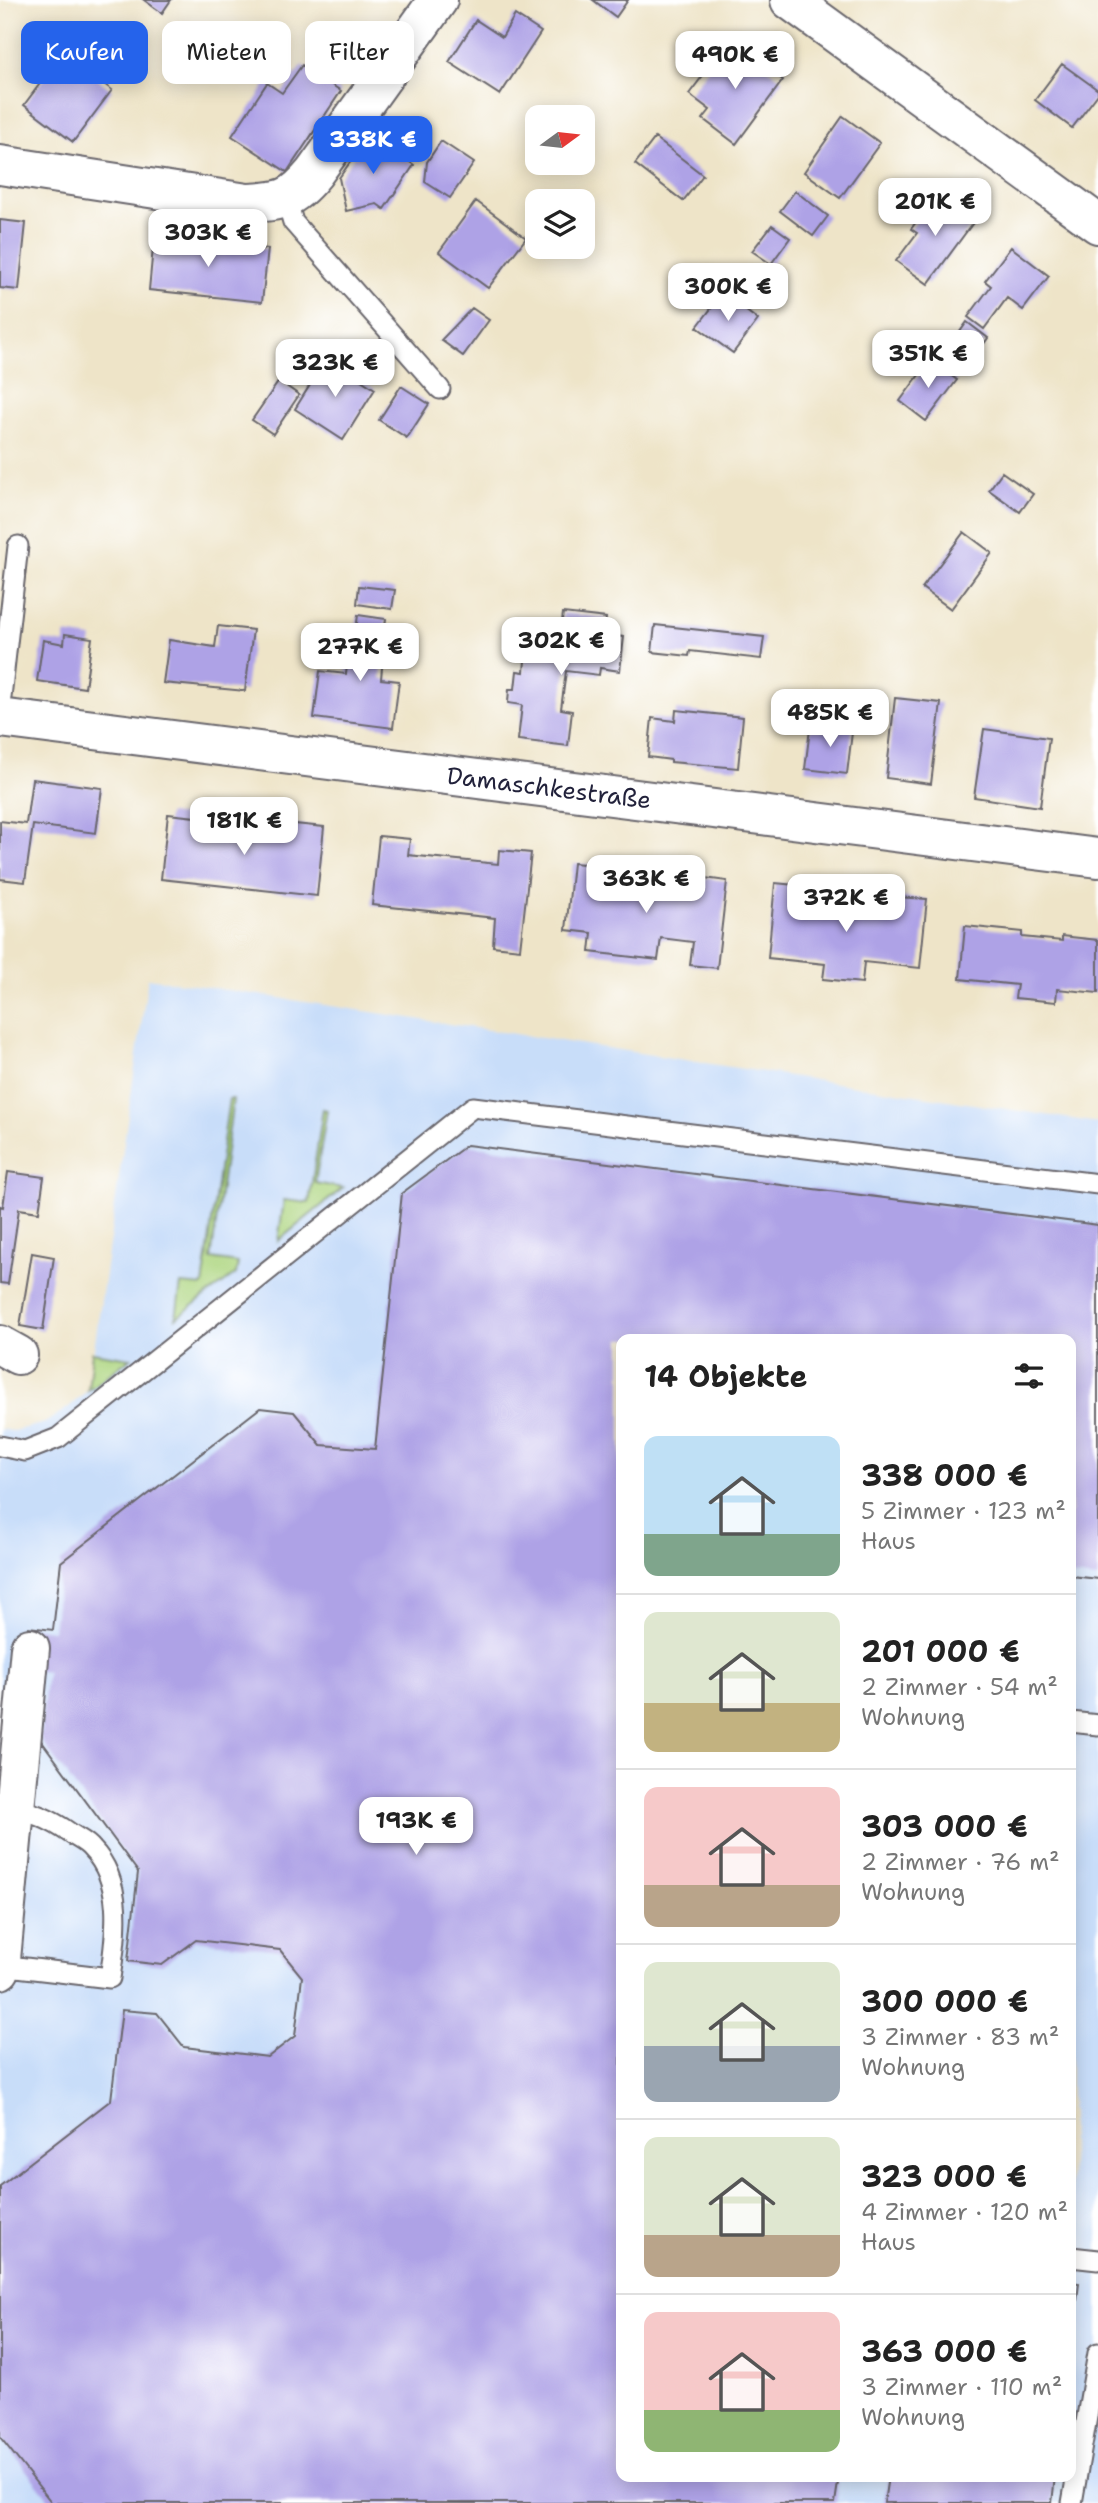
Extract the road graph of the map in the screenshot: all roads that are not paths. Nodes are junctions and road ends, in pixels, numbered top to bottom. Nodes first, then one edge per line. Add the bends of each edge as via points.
1 (438, 0) edge
2 (790, 0) edge
3 (0, 165) edge
4 (286, 198) junction
5 (1098, 224) edge
6 (440, 388) dead end
7 (18, 545) dead end
8 (0, 706) edge
9 (0, 718) edge
10 (1098, 858) edge
11 (1098, 1184) edge
12 (0, 1446) edge
13 (30, 1648) dead end
14 (1076, 1723) edge
15 (1098, 1725) edge
16 (7, 1808) edge
17 (0, 1966) edge
18 (1076, 2258) edge
19 (1098, 2260) edge
20 (1098, 2353) edge
21 (1076, 2480) edge
22 (1076, 2482) edge
23 (1072, 2503) edge

1 - 4 street via 314,173
2 - 5 street
3 - 4 street via 247,203
4 - 6 lane via 293,222
7 - 8 lane
9 - 10 street, Damaschkestraße
11 - 12 lane via 473,1107 58,1438 25,1451
13 - 16 street
14 - 15 lane
16 - 17 street
16 - 17 lane via 60,1826 92,1848 109,1874 116,1913 115,1942 110,1978
18 - 19 lane
20 - 21 lane
22 - 23 lane

